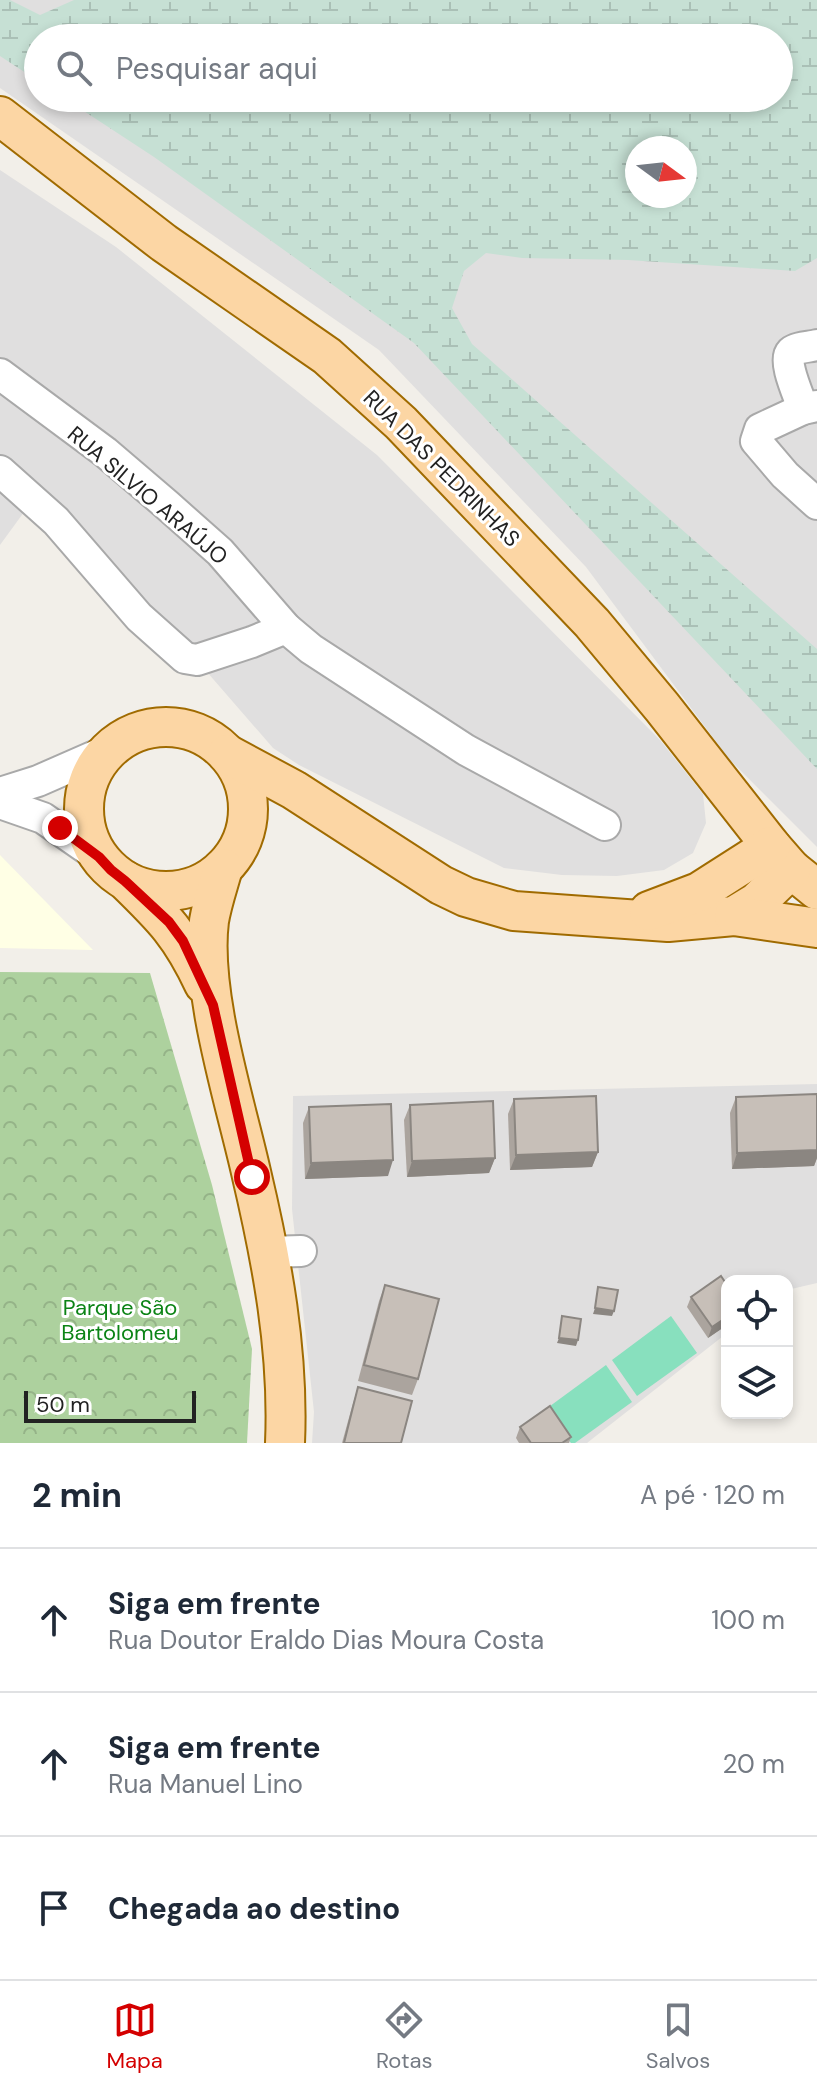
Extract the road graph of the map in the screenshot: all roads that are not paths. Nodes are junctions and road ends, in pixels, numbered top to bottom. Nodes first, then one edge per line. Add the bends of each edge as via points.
1 (0, 116) edge
2 (817, 345) edge
3 (0, 374) edge
4 (810, 408) edge
5 (0, 471) edge
6 (817, 504) edge
7 (286, 628) junction
8 (111, 749) junction
9 (227, 754) junction
10 (0, 793) edge
11 (735, 798) junction
12 (0, 803) edge
13 (328, 814) junction
14 (605, 825) dead end
15 (233, 853) junction
16 (793, 868) edge
17 (112, 869) junction
18 (716, 883) junction
19 (734, 916) junction
20 (615, 917) junction
21 (817, 928) edge
22 (213, 1005) junction
23 (285, 1443) edge

1 - 11 main road, RUA DAS PEDRINHAS via 355,381 437,459 592,623
2 - 4 street via 788,356
3 - 7 street, RUA SILVIO ARAÚJO via 178,514 220,552
4 - 6 street via 760,429 756,441
5 - 7 street via 56,521 139,617 185,658 197,660
7 - 14 street, RUA SILVIO ARAÚJO via 466,750
8 - 9 main road via 138,732 170,727 201,735
8 - 10 street
8 - 17 main road via 91,777 84,810 86,827
9 - 13 main road
9 - 15 main road via 248,803
11 - 16 main road, RUA DAS PEDRINHAS
11 - 18 main road via 730,844
12 - 17 street via 43,818
13 - 15 main road via 284,812 265,820
13 - 20 main road via 466,897 538,915
15 - 17 main road via 211,878 184,890 153,891
15 - 22 main road via 212,907 208,938
16 - 18 main road
16 - 19 main road
17 - 22 main road via 169,922
18 - 20 main road via 672,904
19 - 20 main road via 668,922
19 - 21 main road
22 - 23 main road via 285,1252

